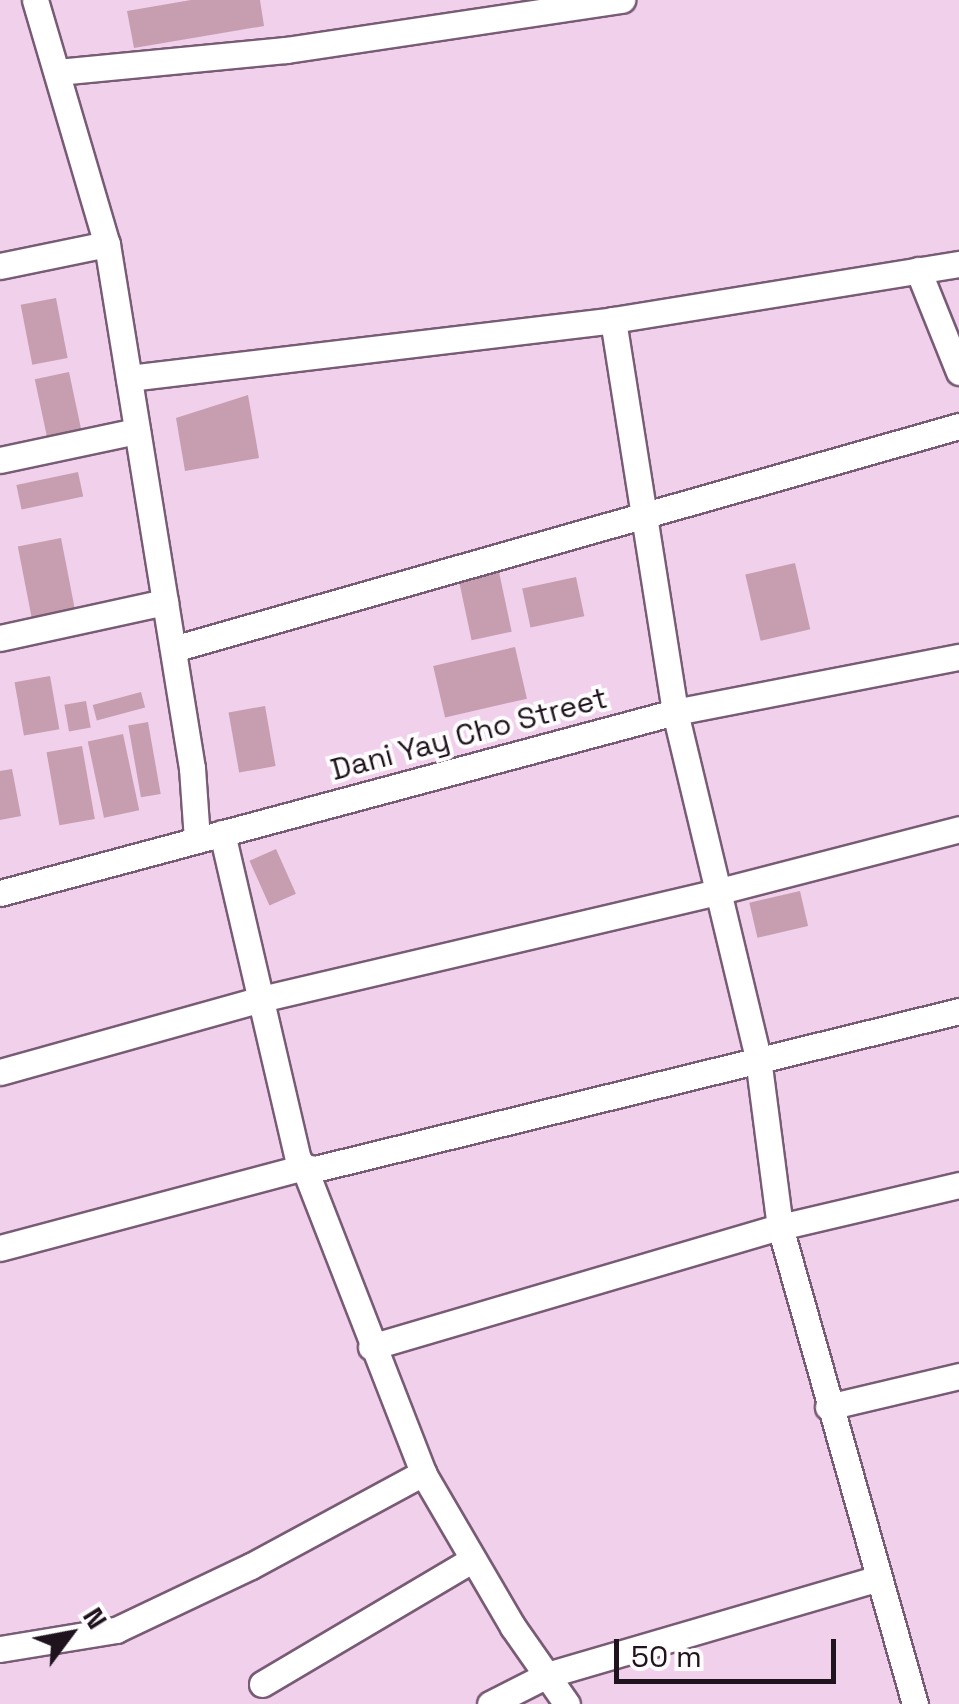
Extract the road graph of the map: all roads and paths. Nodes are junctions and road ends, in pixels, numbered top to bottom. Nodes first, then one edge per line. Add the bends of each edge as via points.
1 (35, 0) edge
2 (622, 0) edge
3 (56, 72) junction
4 (107, 244) junction
5 (959, 264) edge
6 (0, 266) edge
7 (918, 270) junction
8 (613, 320) junction
9 (959, 372) edge
10 (129, 378) junction
11 (959, 426) edge
12 (138, 431) junction
13 (0, 460) edge
14 (644, 519) junction
15 (165, 602) junction
16 (0, 638) edge
17 (173, 649) junction
18 (959, 658) edge
19 (675, 712) junction
20 (959, 829) edge
21 (222, 834) junction
22 (197, 840) junction
23 (720, 892) junction
24 (0, 893) edge
25 (261, 999) junction
26 (959, 1010) edge
27 (758, 1058) junction
28 (0, 1072) edge
29 (304, 1167) junction
30 (959, 1185) edge
31 (780, 1227) junction
32 (0, 1248) edge
33 (371, 1347) junction
34 (959, 1376) edge
35 (828, 1406) junction
36 (423, 1473) junction
37 (474, 1558) junction
38 (878, 1578) junction
39 (0, 1648) edge
40 (546, 1674) junction
41 (262, 1684) dead end
42 (490, 1704) edge
43 (567, 1704) edge
44 (914, 1704) edge

1 - 3 street
2 - 3 street via 286,50
3 - 4 street
4 - 6 street
4 - 10 street
5 - 7 street
7 - 8 street
7 - 9 street
8 - 10 street
8 - 14 street
10 - 12 street
11 - 14 street
12 - 13 street
12 - 15 street
14 - 17 street
14 - 19 street
15 - 16 street
15 - 17 street
17 - 22 street
18 - 19 street, Dani Yay Cho Street
19 - 21 street, Dani Yay Cho Street
19 - 23 street
20 - 23 street
21 - 22 street, Dani Yay Cho Street
21 - 25 street
22 - 24 street, Dani Yay Cho Street
23 - 25 street
23 - 27 street
25 - 28 street
25 - 29 street
26 - 27 street
27 - 29 street
27 - 31 street
29 - 32 street
29 - 33 street
30 - 31 street
31 - 33 street
31 - 35 street
33 - 36 street
34 - 35 street
35 - 38 street
36 - 37 street
36 - 39 street via 116,1630
37 - 40 street
37 - 41 street
38 - 40 street
38 - 44 street
40 - 42 street
40 - 43 street

